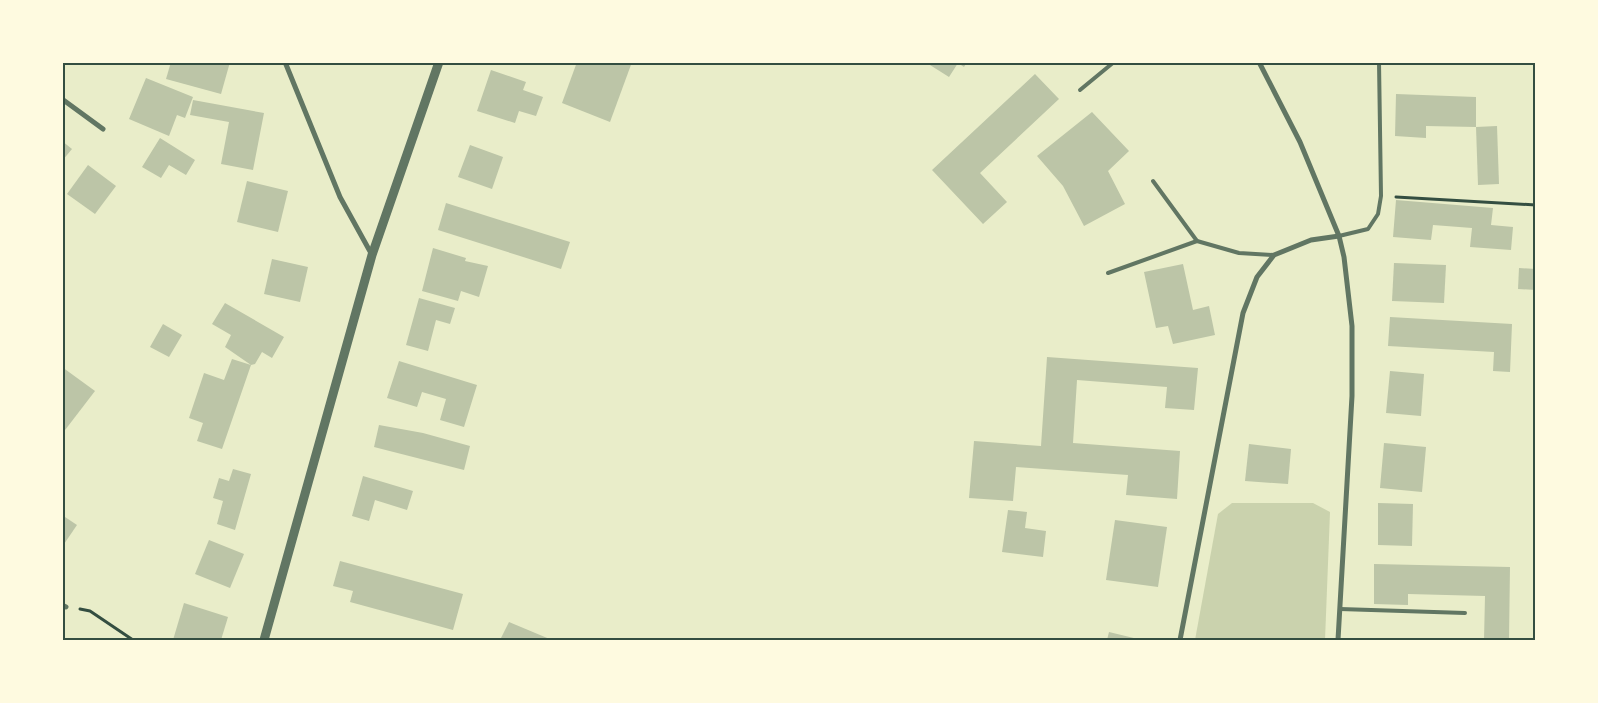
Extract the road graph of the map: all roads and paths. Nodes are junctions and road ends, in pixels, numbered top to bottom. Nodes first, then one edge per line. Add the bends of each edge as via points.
1 (285, 62) edge
2 (439, 62) edge
3 (1114, 62) edge
4 (1379, 62) edge
5 (1260, 63) edge
6 (1080, 90) dead end
7 (62, 99) edge
8 (103, 130) dead end
9 (1153, 181) dead end
10 (1381, 196) junction
11 (1536, 205) edge
12 (1339, 236) junction
13 (1197, 241) junction
14 (372, 255) junction
15 (1274, 255) junction
16 (1108, 273) dead end
17 (64, 606) edge
18 (1340, 609) junction
19 (1465, 613) dead end
20 (132, 640) edge
21 (264, 640) edge
22 (1180, 640) edge
23 (1338, 640) edge

1 - 14 street via 340,197
2 - 14 street
3 - 6 lane
4 - 10 lane
5 - 12 street via 1300,142
7 - 8 street
9 - 13 lane
10 - 11 path
10 - 12 lane via 1378,214 1368,229
12 - 15 street via 1311,240
12 - 18 street via 1352,326 1352,396
13 - 15 lane via 1239,253
13 - 16 lane
14 - 21 street
15 - 22 street via 1257,277 1242,313
17 - 20 path via 90,611
18 - 19 lane
18 - 23 street

